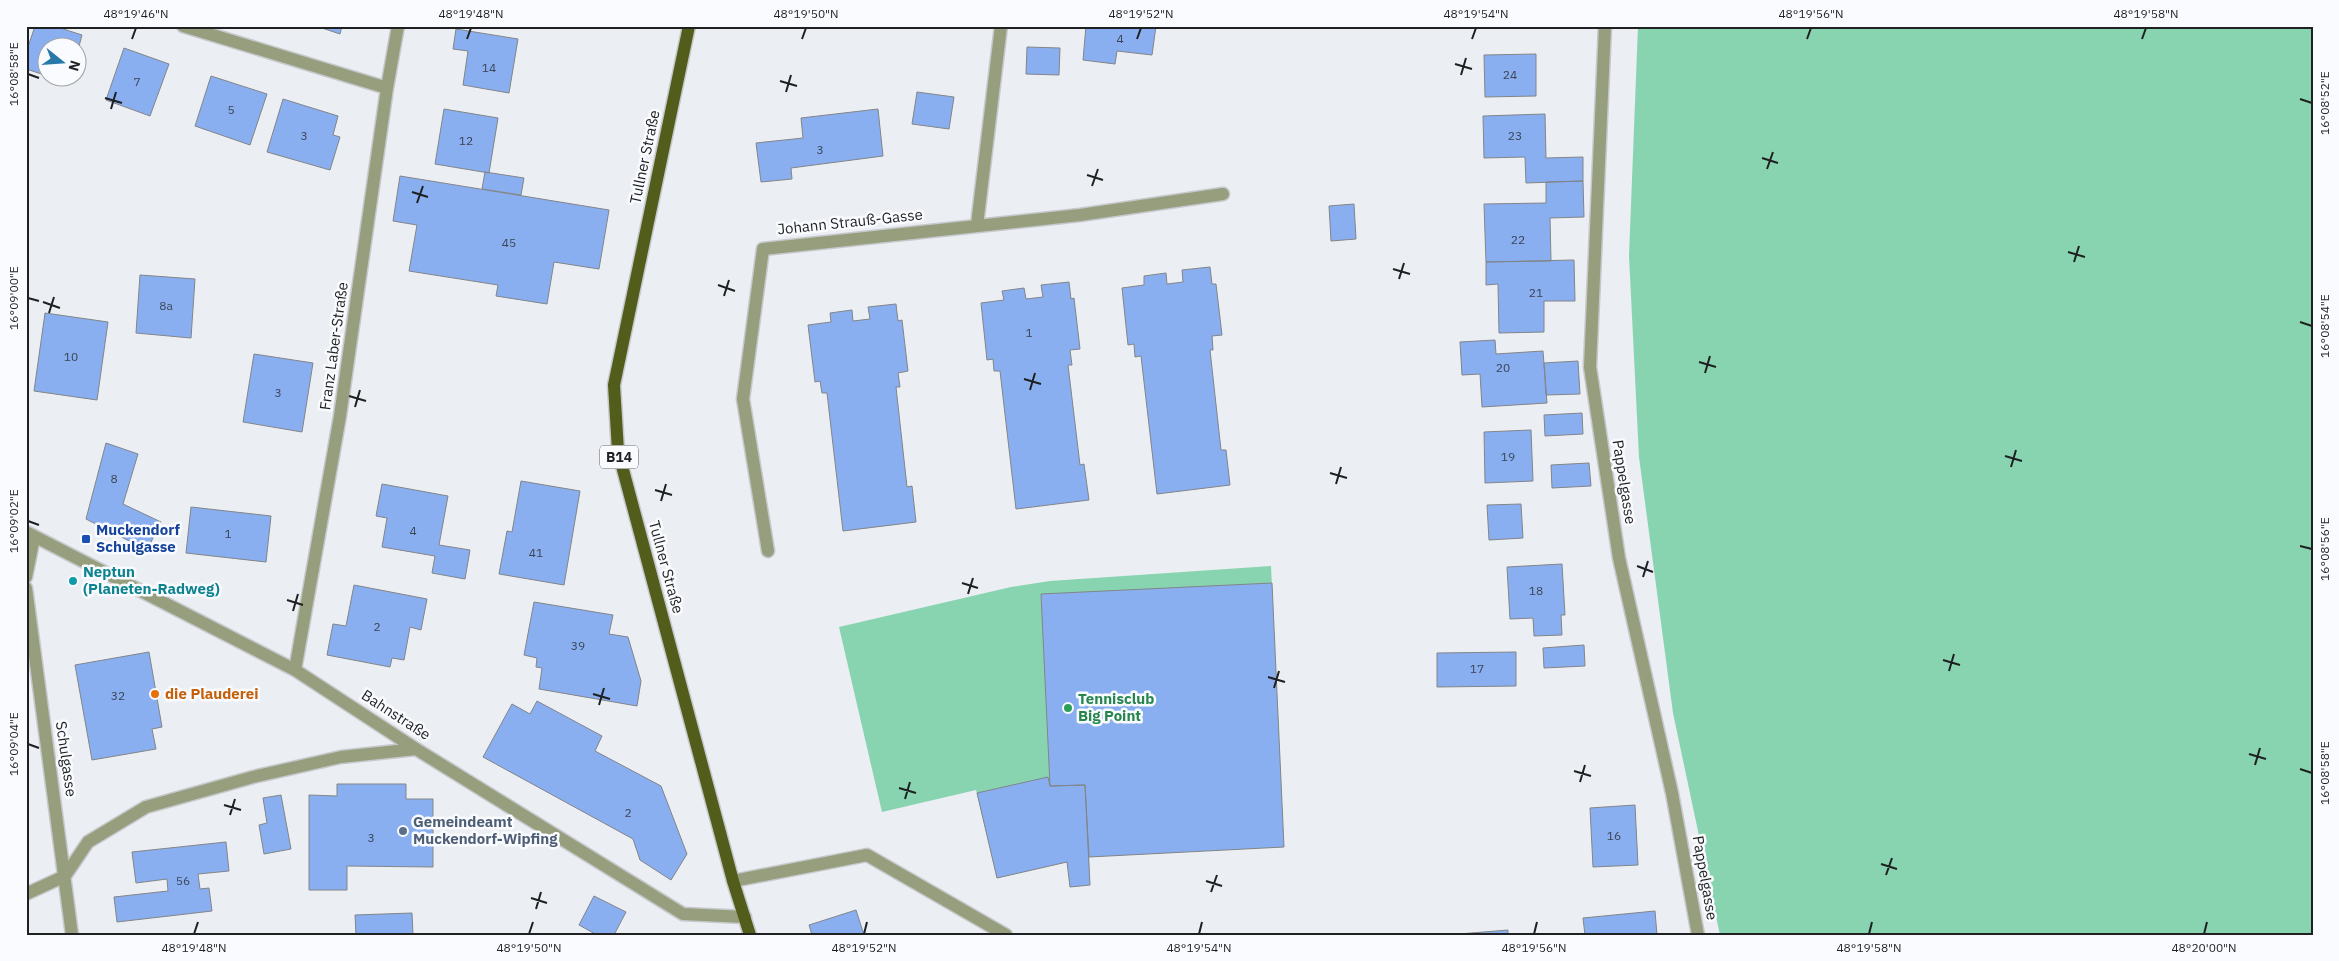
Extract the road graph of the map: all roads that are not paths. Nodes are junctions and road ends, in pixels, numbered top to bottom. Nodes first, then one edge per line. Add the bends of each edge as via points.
1 (183, 26) edge
2 (398, 26) edge
3 (689, 26) edge
4 (1002, 26) edge
5 (1605, 26) edge
6 (387, 88) junction
7 (1223, 194) dead end
8 (977, 226) junction
9 (30, 535) edge
10 (768, 551) dead end
11 (26, 578) edge
12 (26, 588) edge
13 (295, 670) junction
14 (416, 749) junction
15 (65, 876) junction
16 (733, 881) junction
17 (26, 894) edge
18 (745, 918) junction
19 (72, 935) edge
20 (750, 935) edge
21 (1006, 935) edge
22 (1698, 935) edge

1 - 6 street
2 - 6 street, Franz Laber-Straße
3 - 16 main road, Tullner Straße / B14 via 614,385 618,451
4 - 8 street
5 - 22 street, Pappelgasse via 1590,367 1619,558 1672,793
6 - 13 street, Franz Laber-Straße via 340,416
7 - 8 street, Johann Strauß-Gasse
8 - 10 street, Johann Strauß-Gasse via 763,249 743,399
9 - 11 street
9 - 13 street, Bahnstraße
12 - 15 street, Schulgasse
13 - 14 street, Bahnstraße
14 - 15 street via 341,756 146,807 88,842
14 - 18 street, Bahnstraße via 683,914
15 - 17 street
15 - 19 street, Schulgasse
16 - 18 main road, Tullner Straße / B14
16 - 21 street via 867,855
18 - 20 main road, Tullner Straße / B14

